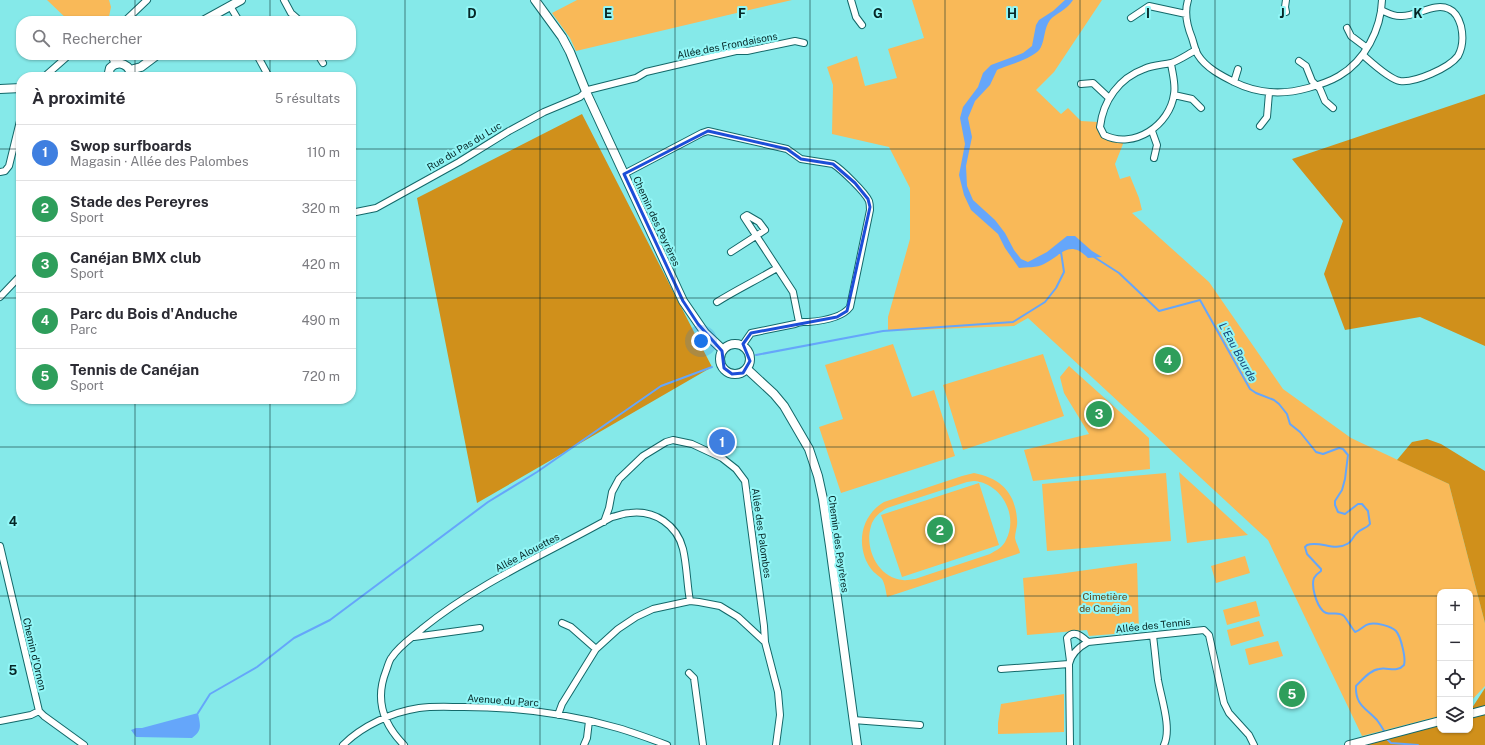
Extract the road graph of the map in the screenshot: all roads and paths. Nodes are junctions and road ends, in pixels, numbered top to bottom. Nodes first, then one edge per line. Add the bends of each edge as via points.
1 (147, 0) edge
2 (241, 0) edge
3 (284, 0) edge
4 (535, 0) edge
5 (851, 0) edge
6 (1188, 0) edge
7 (1286, 0) edge
8 (1382, 0) edge
9 (230, 6) junction
10 (1381, 10) junction
11 (1286, 12) dead end
12 (1186, 14) junction
13 (130, 16) edge
14 (212, 16) edge
15 (236, 16) edge
16 (294, 16) edge
17 (1131, 18) dead end
18 (862, 25) dead end
19 (1347, 28) dead end
20 (804, 43) dead end
21 (1367, 48) junction
22 (1196, 50) junction
23 (1363, 55) junction
24 (63, 60) edge
25 (113, 60) edge
26 (150, 60) edge
27 (260, 60) edge
28 (320, 60) edge
29 (1298, 61) dead end
30 (322, 63) dead end
31 (1171, 63) junction
32 (115, 64) junction
33 (1238, 69) dead end
34 (49, 72) edge
35 (109, 72) edge
36 (129, 72) edge
37 (133, 72) edge
38 (266, 72) edge
39 (1234, 82) junction
40 (1082, 84) dead end
41 (1316, 86) junction
42 (16, 88) edge
43 (0, 89) edge
44 (586, 92) junction
45 (1269, 93) junction
46 (1174, 95) junction
47 (1109, 98) junction
48 (1201, 108) dead end
49 (1333, 108) dead end
50 (1260, 126) dead end
51 (1152, 131) junction
52 (16, 137) edge
53 (1154, 158) dead end
54 (0, 172) edge
55 (624, 174) junction
56 (356, 212) edge
57 (731, 252) dead end
58 (777, 268) junction
59 (16, 280) edge
60 (0, 297) edge
61 (717, 302) dead end
62 (799, 322) junction
63 (742, 346) junction
64 (723, 350) junction
65 (746, 369) junction
66 (604, 522) junction
67 (0, 546) edge
68 (690, 601) junction
69 (562, 623) dead end
70 (480, 628) dead end
71 (1154, 636) junction
72 (412, 637) junction
73 (765, 642) junction
74 (1088, 642) junction
75 (596, 649) junction
76 (1069, 662) junction
77 (1001, 668) dead end
78 (689, 673) dead end
79 (1485, 710) edge
80 (39, 711) junction
81 (1473, 713) edge
82 (558, 715) junction
83 (385, 718) junction
84 (853, 720) junction
85 (0, 721) edge
86 (589, 721) junction
87 (1437, 722) edge
88 (920, 725) dead end
89 (84, 745) edge
90 (343, 745) edge
91 (404, 745) edge
92 (584, 745) edge
93 (667, 745) edge
94 (703, 745) edge
95 (776, 745) edge
96 (858, 745) edge
97 (1070, 745) edge
98 (1164, 745) edge
99 (1254, 745) edge
100 (1349, 745) edge

1 - 13 street
2 - 9 street
3 - 16 street
4 - 44 street, Chemin des Peyrères via 562,37
5 - 18 street via 856,17
6 - 12 street
7 - 11 street
8 - 10 street
9 - 14 street
9 - 15 street
10 - 21 street
10 - 23 street via 1400,16 1437,8 1449,9 1455,13 1460,25 1460,51 1448,65 1428,75 1400,81
12 - 17 street via 1149,6
12 - 22 street
19 - 21 street via 1351,36
20 - 44 street, Allée des Frondaisons via 795,41 736,51 646,72 636,78
21 - 23 street
22 - 31 street
22 - 39 street via 1204,62
23 - 41 street via 1340,76
24 - 34 street
25 - 32 street
26 - 37 street
27 - 38 street
28 - 30 street
29 - 41 street via 1306,66
31 - 46 street
31 - 47 street via 1138,72 1121,84
32 - 35 street
32 - 36 street via 124,64
33 - 39 street
39 - 45 street
40 - 47 street via 1093,83
41 - 45 street
41 - 49 street
42 - 43 street
44 - 55 street, Chemin des Peyrères
44 - 56 street, Rue du Pas du Luc via 508,131 459,162 376,208
45 - 50 street via 1267,117
46 - 48 street via 1192,99
46 - 51 street via 1167,113
47 - 51 street via 1100,122 1104,135 1130,139
51 - 53 street via 1156,145
52 - 54 street via 9,166
55 - 62 street via 708,131 787,149 801,159 837,166 868,198 870,207 850,307 837,317
55 - 64 street, Chemin des Peyrères via 683,301 705,333
57 - 58 street via 756,236
58 - 61 street
58 - 62 street via 793,292
59 - 60 street
62 - 63 street via 751,333
63 - 64 street via 734,344
63 - 65 street via 750,356
64 - 65 street via 720,360 724,368 732,374 738,374
65 - 84 street, Chemin des Peyrères via 784,406 806,442 818,476
66 - 68 street, Allée Alouettes via 629,512 647,513 662,519 675,532 683,549
66 - 72 street, Allée Alouettes via 471,594
66 - 73 street, Allée des Palombes via 612,492 620,479 643,456 666,442 673,440 692,444 722,458 736,469 745,481
67 - 80 street, Chemin d'Ornon
68 - 73 street via 720,606 738,617
68 - 75 street via 663,606 636,617 618,628
69 - 75 street via 571,627
70 - 72 street
71 - 74 street, Allée des Tennis
71 - 98 street via 1158,680 1166,716
71 - 99 street, Allée des Tennis via 1204,630 1209,635 1224,703
72 - 83 street, Allée Alouettes via 391,657 383,679 382,708
73 - 95 street, Allée des Palombes via 778,692 780,714
74 - 76 street via 1080,646
74 - 76 street via 1077,634 1069,635
75 - 82 street via 562,704
76 - 77 street
76 - 97 street
78 - 94 street via 694,678
79 - 81 street
80 - 85 street
80 - 89 street
82 - 83 street, Avenue du Parc via 507,708 438,707 418,708
82 - 86 street, Avenue du Parc
83 - 90 street, Avenue du Parc via 364,729
83 - 91 street via 395,736
84 - 88 street
84 - 96 street, Chemin des Peyrères
86 - 92 street
86 - 93 street, Avenue du Parc
87 - 100 street

